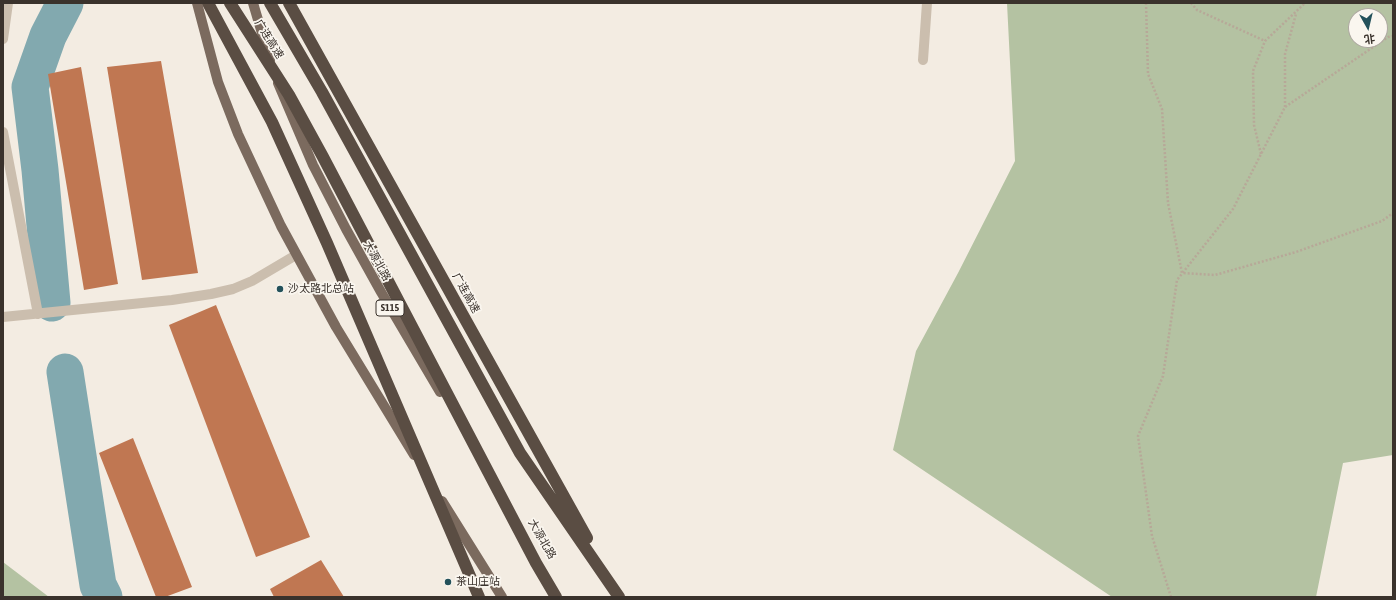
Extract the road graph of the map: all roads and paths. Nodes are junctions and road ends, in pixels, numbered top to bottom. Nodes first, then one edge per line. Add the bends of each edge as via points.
1 (8, 3) edge
2 (197, 3) edge
3 (208, 3) edge
4 (230, 3) edge
5 (253, 3) edge
6 (270, 3) edge
7 (289, 3) edge
8 (927, 3) edge
9 (1146, 3) edge
10 (1191, 3) edge
11 (1305, 3) edge
12 (1296, 13) junction
13 (1393, 36) edge
14 (3, 39) edge
15 (1266, 41) junction
16 (923, 60) dead end
17 (1285, 107) junction
18 (3, 132) edge
19 (1261, 154) junction
20 (1393, 213) edge
21 (296, 255) junction
22 (1182, 273) junction
23 (38, 314) junction
24 (3, 317) edge
25 (479, 597) edge
26 (502, 597) edge
27 (556, 597) edge
28 (562, 597) edge
29 (620, 597) edge
30 (1171, 597) edge

1 - 14 street
2 - 21 main road via 218,82 238,134
3 - 25 highway, bridge via 272,122 327,243
4 - 27 highway, 广连高速, bridge via 289,96
5 - 28 main road, 大源北路 / S115 via 284,100 313,165 346,229
6 - 29 highway via 322,92 520,454
7 - 29 highway, 广连高速
8 - 16 street
9 - 22 path via 1148,74 1162,109 1168,203
10 - 15 path via 1197,10
11 - 12 path
12 - 15 path
12 - 17 path via 1285,54
13 - 17 path
15 - 19 path via 1253,70 1254,125
17 - 19 path
18 - 23 street
19 - 22 path via 1233,209
20 - 22 path via 1382,221 1296,252 1214,275
21 - 23 street via 252,281 211,294
21 - 26 main road via 369,382
22 - 30 path via 1177,280 1163,376 1138,436 1152,536
23 - 24 street

